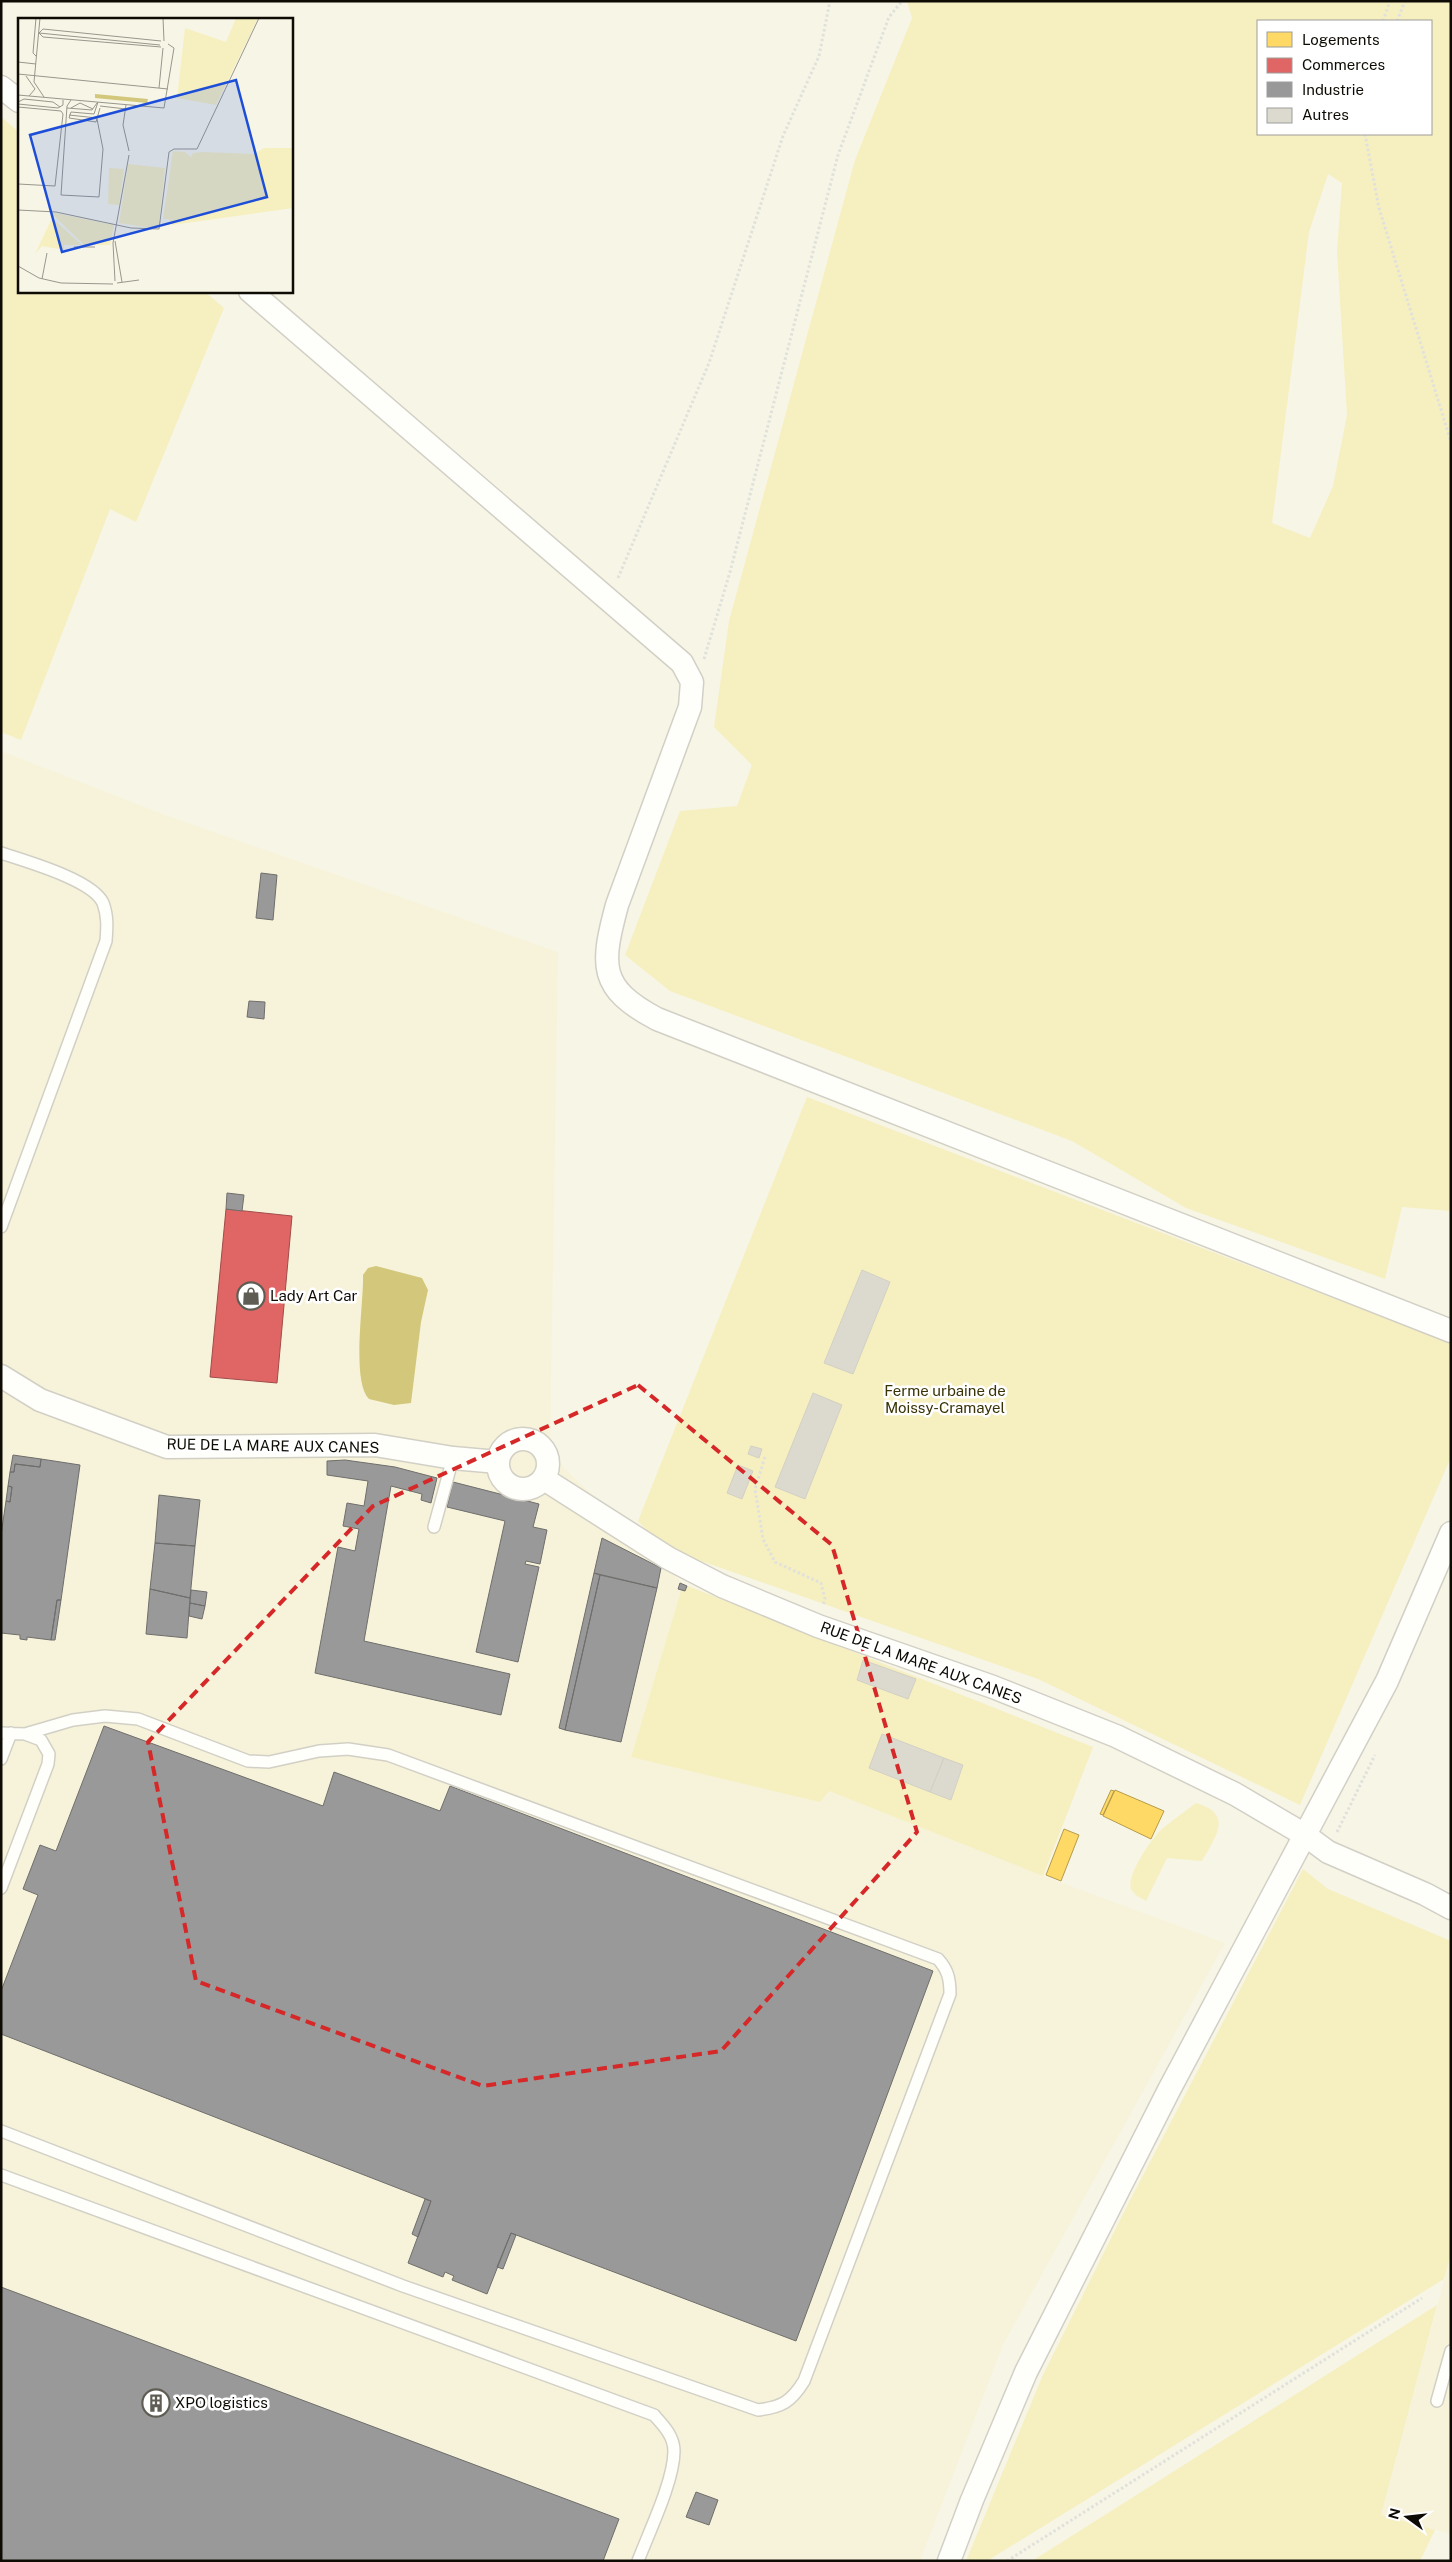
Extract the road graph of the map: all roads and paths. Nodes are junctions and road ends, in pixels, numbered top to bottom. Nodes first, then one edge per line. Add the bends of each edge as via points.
1 (830, 1) edge
2 (902, 1) edge
3 (1390, 1) edge
4 (1405, 1) edge
5 (1383, 20) edge
6 (1397, 20) edge
7 (1, 87) edge
8 (18, 100) edge
9 (1365, 135) edge
10 (251, 292) edge
11 (1451, 442) edge
12 (609, 600) junction
13 (702, 668) dead end
14 (1, 853) edge
15 (1, 1227) edge
16 (1451, 1331) edge
17 (1, 1376) edge
18 (765, 1457) dead end
19 (453, 1458) junction
20 (498, 1462) junction
21 (544, 1479) junction
22 (434, 1527) dead end
23 (1451, 1533) edge
24 (818, 1626) junction
25 (6, 1733) edge
26 (25, 1734) junction
27 (1, 1759) edge
28 (1305, 1835) junction
29 (1, 1888) edge
30 (1425, 1894) junction
31 (1451, 1900) edge
32 (1451, 1908) edge
33 (1, 2131) edge
34 (1, 2175) edge
35 (1422, 2298) dead end
36 (1451, 2351) edge
37 (1437, 2401) dead end
38 (638, 2561) edge
39 (949, 2561) edge
40 (1007, 2561) edge

1 - 12 path via 819,56 783,136 709,363
2 - 13 path via 889,17 838,155
3 - 5 path
4 - 6 path
7 - 8 street
9 - 11 path via 1379,208
10 - 12 street
12 - 16 street via 682,663 692,682 690,707 617,905 608,938 606,966 614,987 631,1006 657,1019
14 - 15 lane via 68,877 88,888 102,902 107,919 106,941
17 - 19 street, RUE DE LA MARE AUX CANES via 40,1400 167,1447 375,1446
18 - 24 path via 755,1489 764,1538 775,1562 821,1583 825,1599
19 - 20 street, RUE DE LA MARE AUX CANES
19 - 22 lane
20 - 21 street via 506,1482 518,1489 532,1488
20 - 21 street via 504,1447 511,1442 535,1441 548,1458
21 - 24 street, RUE DE LA MARE AUX CANES via 668,1558 722,1586
23 - 28 street via 1387,1681
24 - 28 street, RUE DE LA MARE AUX CANES via 993,1687 1116,1736 1235,1794
25 - 26 lane
25 - 27 lane
26 - 29 lane via 41,1740 49,1754 48,1764
26 - 33 lane via 73,1720 105,1716 138,1719 248,1761 269,1762 319,1751 348,1750 388,1755 938,1959 950,1978 950,1994 804,2381 794,2397 772,2408 758,2410 741,2406 412,2289
28 - 30 street, RUE DE LA MARE AUX CANES via 1328,1852
28 - 39 street via 1030,2363
30 - 31 street
30 - 32 street
34 - 38 lane via 654,2415 666,2428 674,2450 670,2475
35 - 40 path
36 - 37 lane

